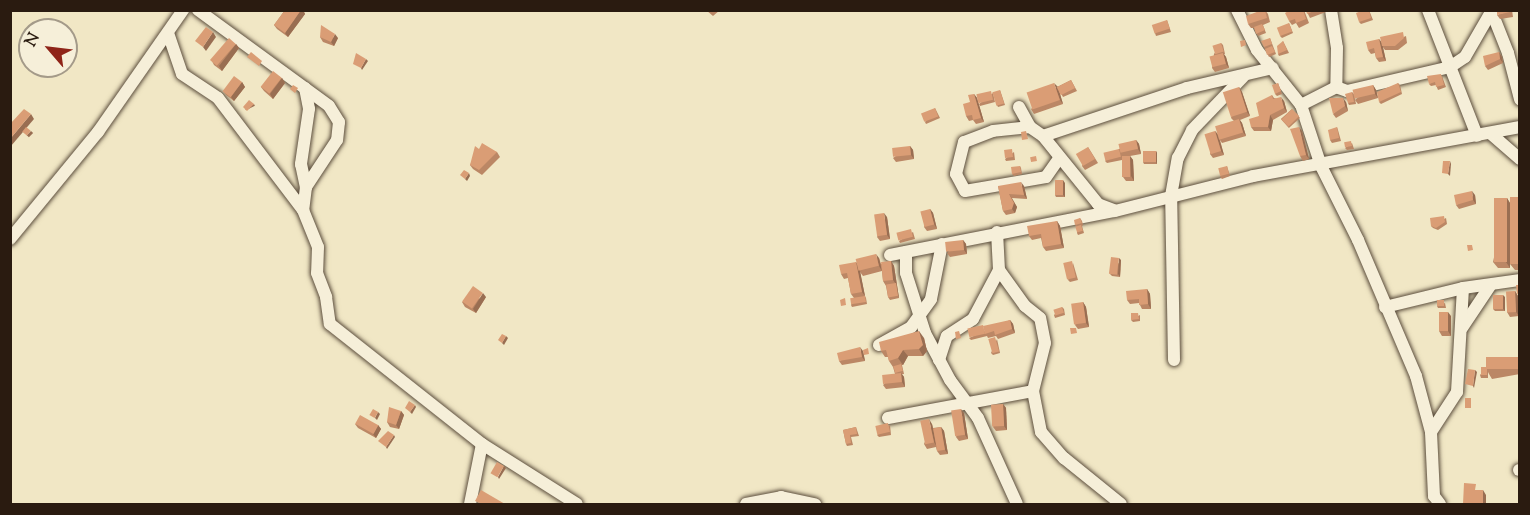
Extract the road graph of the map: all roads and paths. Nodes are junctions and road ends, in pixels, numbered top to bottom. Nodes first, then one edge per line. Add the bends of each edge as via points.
1 (183, 10) edge
2 (198, 10) edge
3 (1238, 10) edge
4 (1331, 10) edge
5 (1428, 10) edge
6 (1491, 11) edge
7 (168, 33) junction
8 (1450, 67) junction
9 (1273, 68) junction
10 (1243, 76) junction
11 (1336, 87) junction
12 (305, 88) junction
13 (1520, 99) edge
14 (1301, 105) junction
15 (1019, 107) dead end
16 (1030, 127) junction
17 (1520, 127) edge
18 (1490, 133) junction
19 (1043, 136) junction
20 (1477, 136) junction
21 (1060, 157) junction
22 (1520, 159) edge
23 (1321, 166) junction
24 (306, 187) junction
25 (1171, 196) junction
26 (303, 210) junction
27 (1115, 211) junction
28 (997, 232) junction
29 (10, 239) edge
30 (942, 244) junction
31 (999, 270) junction
32 (1520, 280) edge
33 (1490, 286) junction
34 (1463, 288) junction
35 (1385, 307) junction
36 (919, 317) junction
37 (1461, 329) junction
38 (879, 345) edge
39 (939, 360) junction
40 (1174, 360) dead end
41 (1033, 391) junction
42 (965, 404) junction
43 (888, 418) dead end
44 (1431, 432) junction
45 (482, 444) junction
46 (470, 504) edge
47 (577, 504) edge
48 (746, 504) edge
49 (815, 504) edge
50 (1017, 504) edge
51 (1121, 504) edge
52 (1440, 504) edge

1 - 7 street
2 - 12 street
3 - 9 street via 1257,50
4 - 11 street via 1337,48
5 - 8 street
6 - 8 street via 1465,57
6 - 13 street via 1508,53
7 - 26 street via 182,74 218,98
7 - 29 street via 98,132
8 - 11 street via 1347,91
8 - 20 street
9 - 10 street
9 - 14 street
10 - 19 street via 1186,88
10 - 25 street via 1192,130 1178,158
11 - 14 street
12 - 24 street via 309,109 301,164
12 - 24 street via 329,106 339,122 337,140
14 - 23 street
15 - 16 street
16 - 19 street
16 - 21 street via 993,131 964,142 956,174 964,191 1046,177
17 - 18 street
18 - 20 street
18 - 22 street
19 - 21 street
20 - 23 street
21 - 27 street via 1098,204
23 - 25 street via 1253,176
23 - 35 street via 1358,240
24 - 26 street
25 - 27 street
25 - 40 street
26 - 45 street via 318,247 317,273 330,324
27 - 28 street
28 - 30 street
28 - 31 street
30 - 36 street via 931,299
30 - 36 street via 890,255 906,273
31 - 39 street via 973,319 947,336
31 - 41 street via 1025,306 1040,318 1045,343
32 - 33 street
33 - 34 street
33 - 37 street
34 - 35 street
34 - 37 street
35 - 44 street via 1416,376
36 - 38 street via 911,327
36 - 39 street
37 - 44 street via 1456,392
39 - 42 street
41 - 42 street
41 - 51 street via 1041,432 1064,458
42 - 43 street
42 - 50 street via 978,418
44 - 52 street via 1434,496
45 - 46 street
45 - 47 street
48 - 49 street via 781,498

